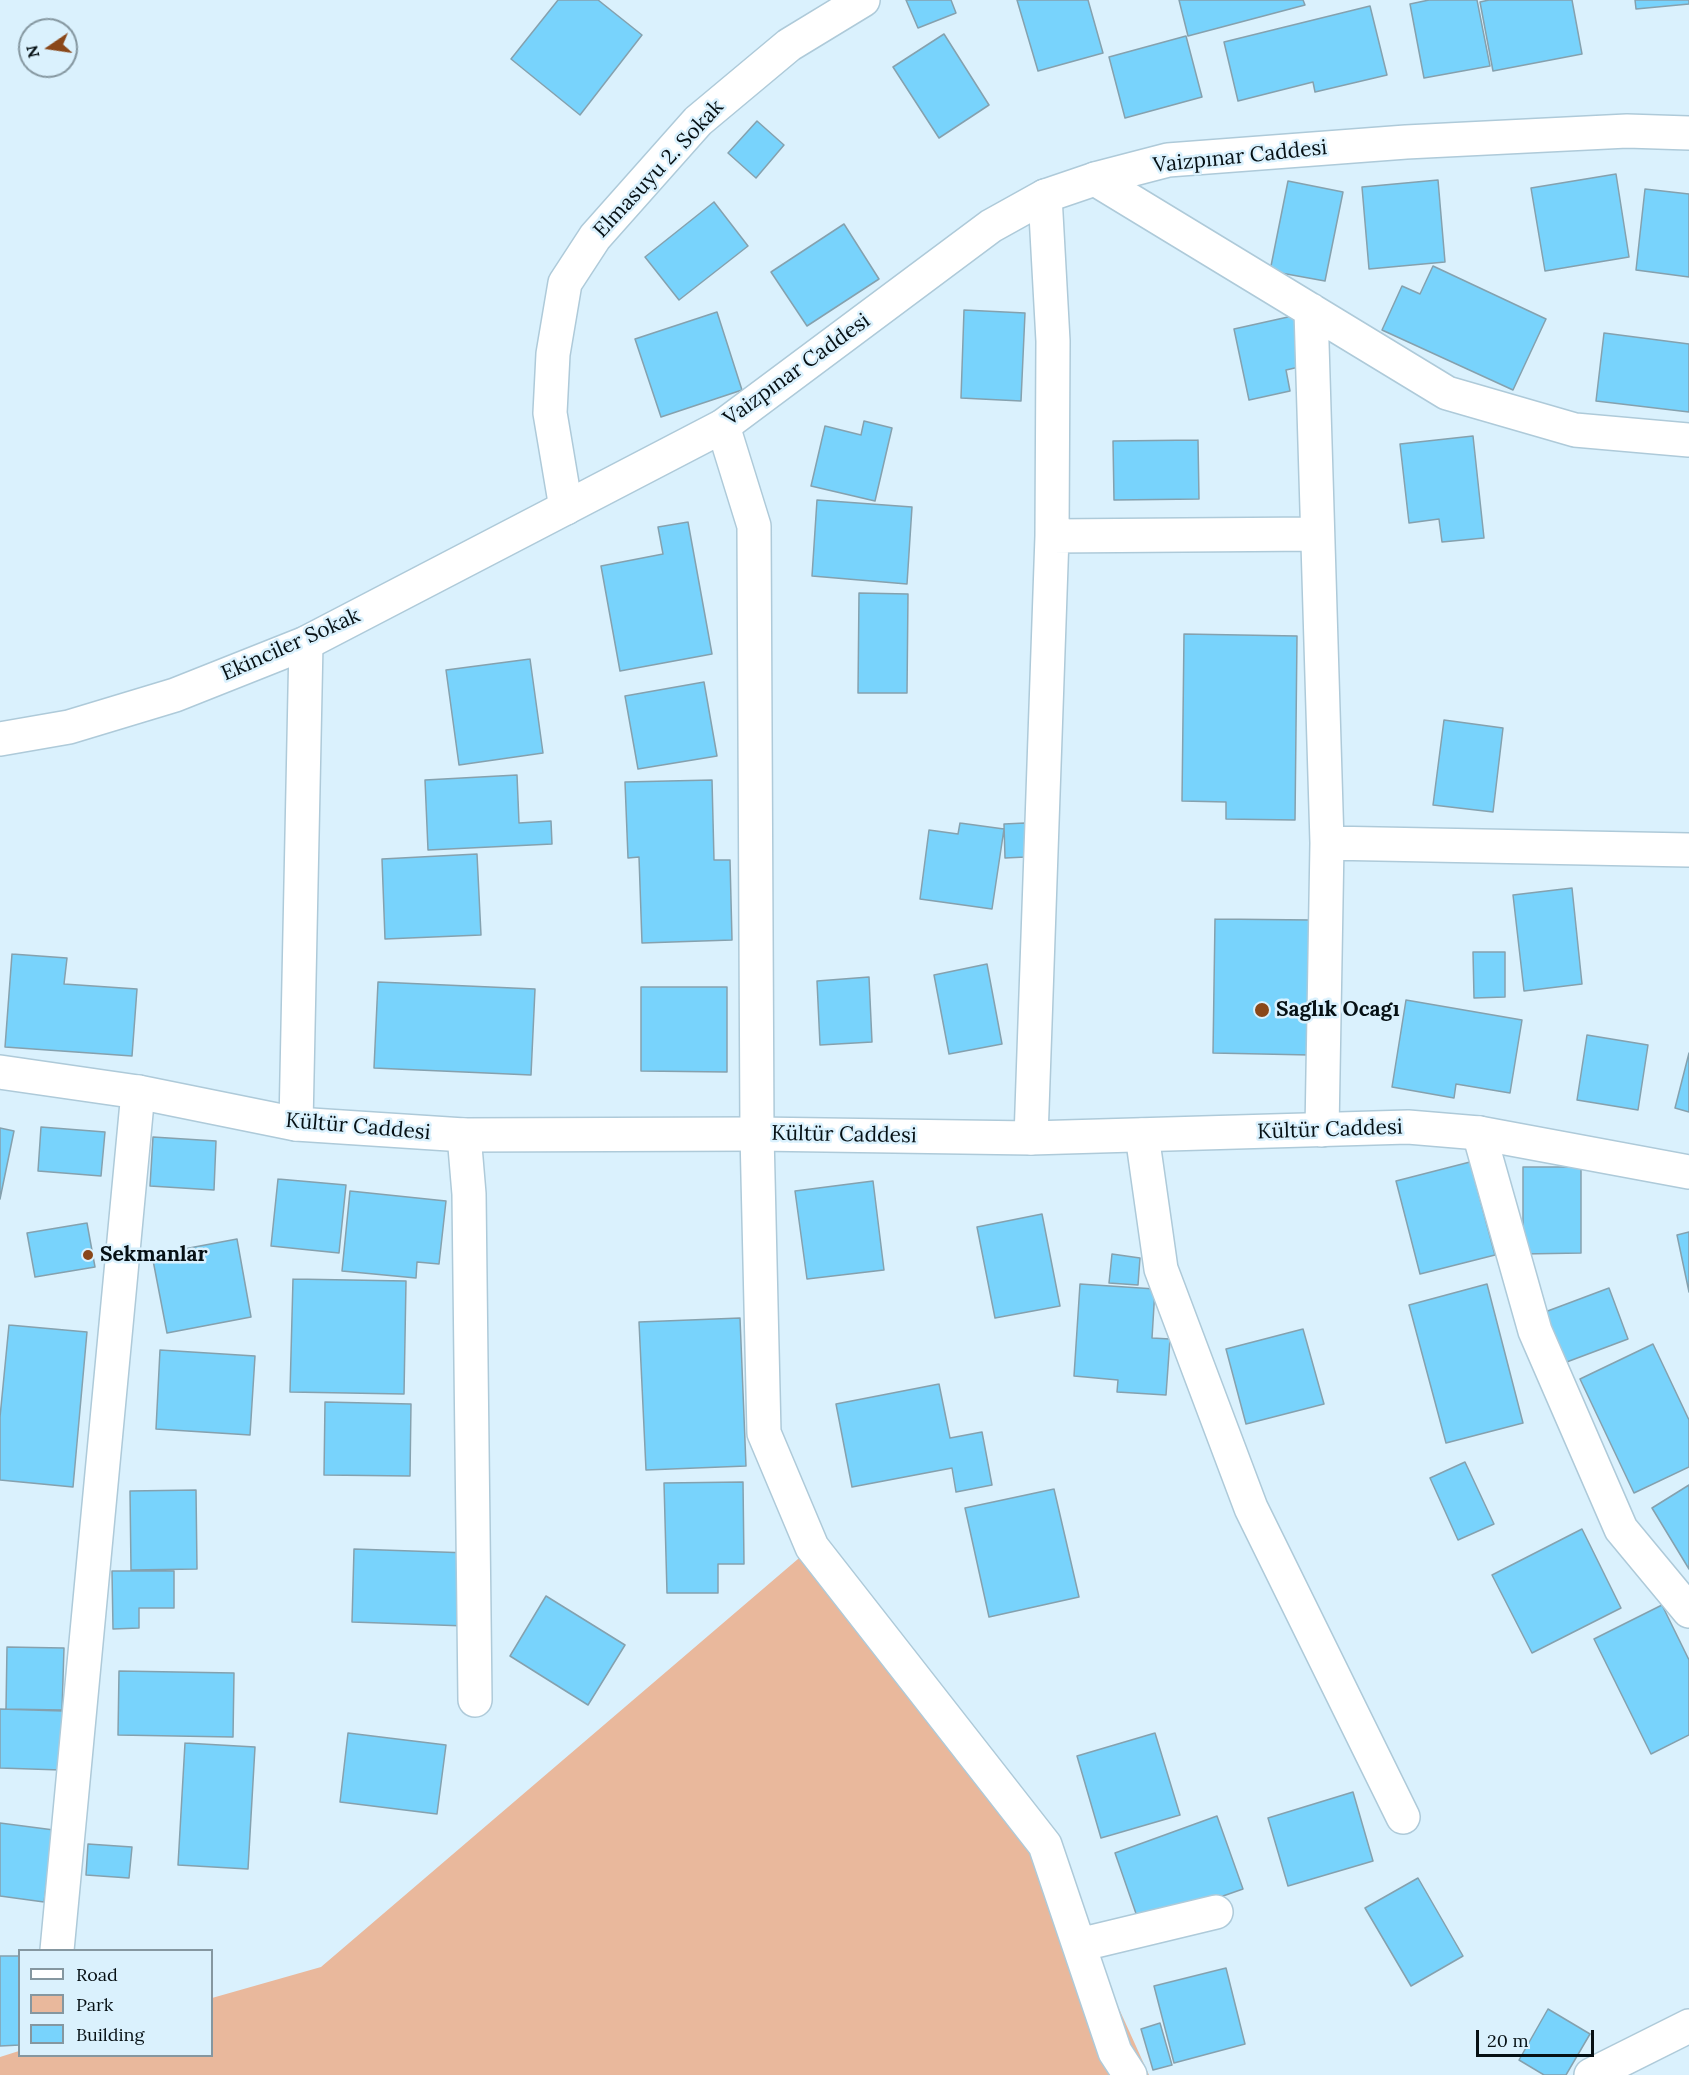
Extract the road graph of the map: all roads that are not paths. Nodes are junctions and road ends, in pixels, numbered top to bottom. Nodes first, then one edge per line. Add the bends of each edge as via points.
1 (863, 0) edge
2 (1689, 133) edge
3 (1095, 179) junction
4 (1045, 196) junction
5 (1311, 309) junction
6 (723, 426) junction
7 (1689, 440) edge
8 (566, 508) junction
9 (1317, 534) junction
10 (1052, 536) junction
11 (306, 643) junction
12 (0, 739) edge
13 (1327, 843) junction
14 (1689, 850) edge
15 (0, 1072) edge
16 (138, 1092) junction
17 (296, 1124) junction
18 (1323, 1130) junction
19 (1479, 1133) junction
20 (757, 1134) junction
21 (464, 1135) junction
22 (1142, 1135) junction
23 (1031, 1138) junction
24 (1689, 1172) edge
25 (1689, 1611) edge
26 (475, 1700) dead end
27 (1403, 1817) dead end
28 (1216, 1912) dead end
29 (1079, 1945) junction
30 (57, 1949) edge
31 (1689, 2026) edge
32 (1130, 2075) edge
33 (1591, 2075) edge

1 - 8 street, Elmasuyu 2. Sokak via 789,45 698,121 595,237 564,283 553,354 550,413
2 - 3 street, Vaizpınar Caddesi via 1627,131 1268,152 1168,160
3 - 4 street, Vaizpınar Caddesi
3 - 5 street
4 - 6 street, Vaizpınar Caddesi via 991,226
4 - 10 street via 1053,341
5 - 7 street via 1447,393 1575,430
5 - 9 street
6 - 8 street, Vaizpınar Caddesi
6 - 20 street via 754,526
8 - 11 street, Ekinciler Sokak
9 - 10 street
9 - 13 street
10 - 23 street
11 - 12 street, Ekinciler Sokak via 175,695 69,727
11 - 17 street
13 - 14 street
13 - 18 street
15 - 16 street, Kültür Caddesi
16 - 17 street, Kültür Caddesi
16 - 30 street
17 - 21 street, Kültür Caddesi
18 - 19 street, Kültür Caddesi via 1408,1127
18 - 22 street, Kültür Caddesi
19 - 24 street, Kültür Caddesi
19 - 25 street via 1535,1331 1621,1529
20 - 21 street, Kültür Caddesi
20 - 23 street, Kültür Caddesi
20 - 29 street via 764,1433 812,1547 1045,1845
21 - 26 street via 469,1194
22 - 23 street, Kültür Caddesi
22 - 27 street via 1161,1269 1251,1508
28 - 29 street
29 - 32 street via 1115,2052
31 - 33 street

